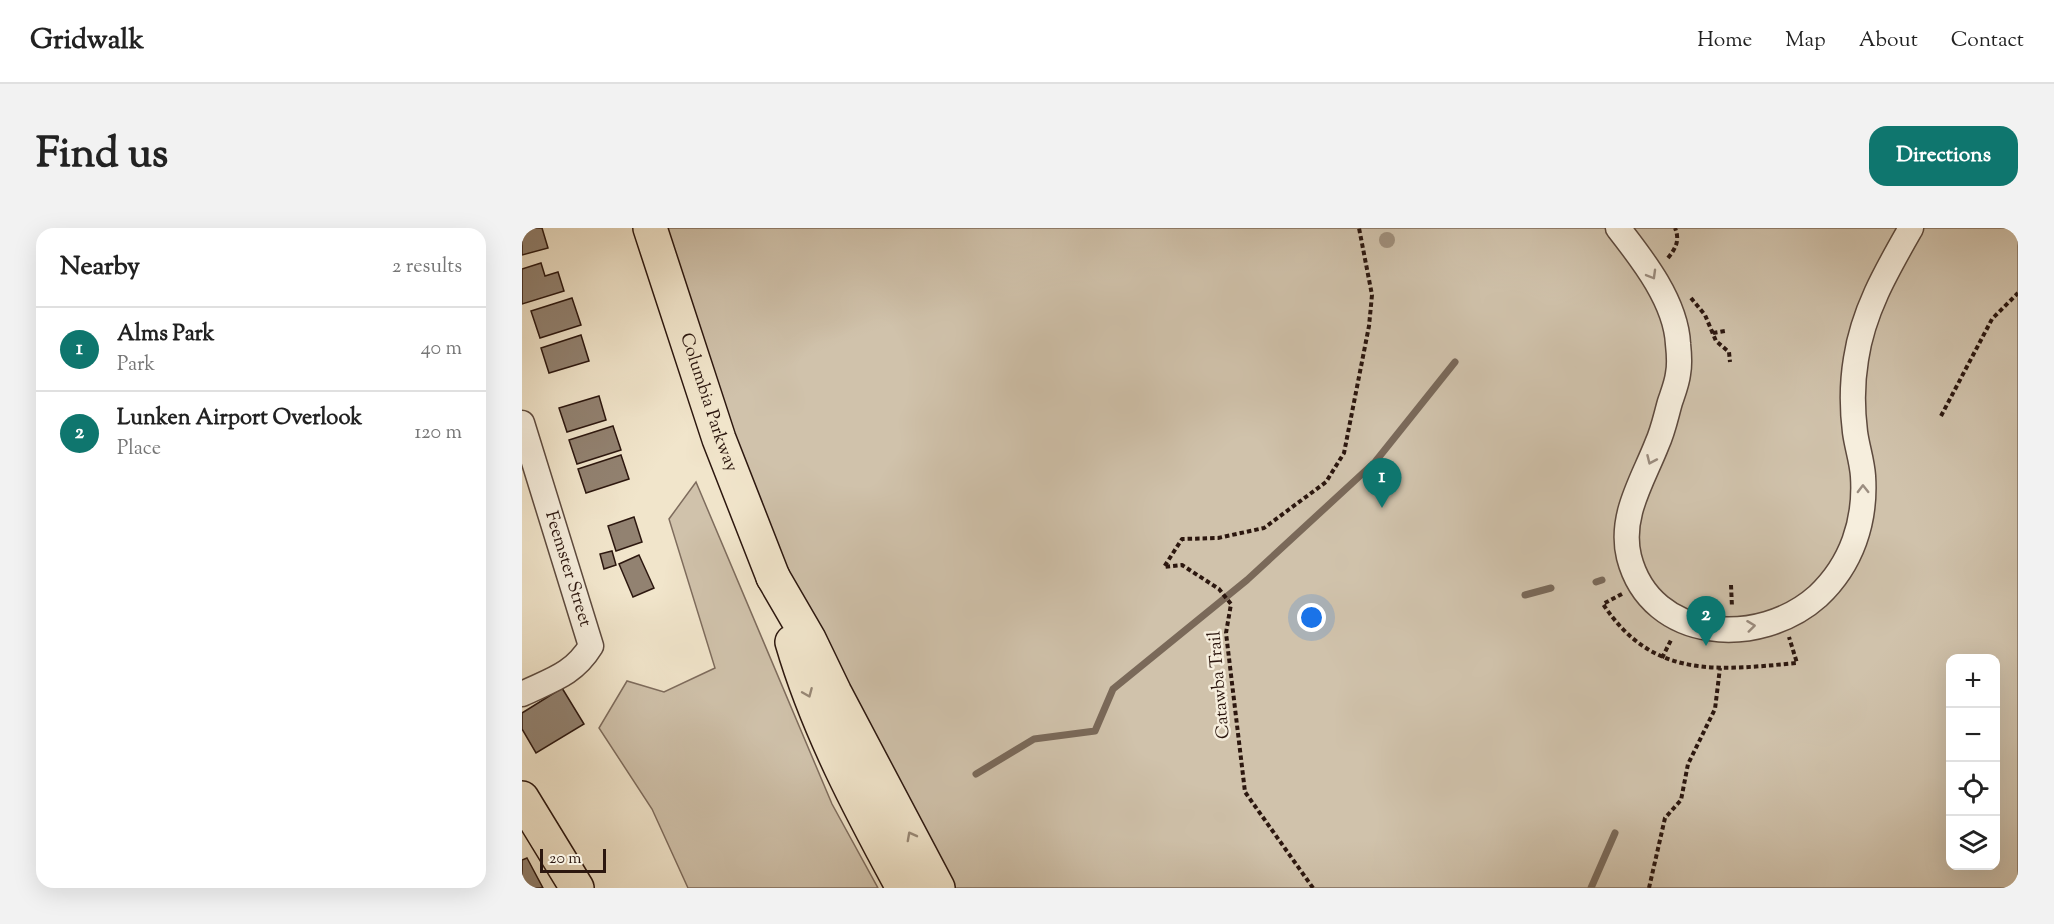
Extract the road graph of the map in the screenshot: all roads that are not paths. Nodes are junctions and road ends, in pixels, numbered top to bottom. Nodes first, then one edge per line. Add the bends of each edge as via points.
1 (650, 228) edge
2 (1617, 228) edge
3 (1911, 228) edge
4 (522, 423) edge
5 (773, 577) junction
6 (522, 694) edge
7 (522, 798) edge
8 (577, 888) edge
9 (903, 888) edge
10 (938, 888) edge

1 - 5 main road, Columbia Parkway via 719,439
2 -> 3 street via 1650,271 1675,321 1678,342 1678,374 1658,443 1632,504 1627,535 1629,555 1635,575 1659,608 1696,627 1715,629 1781,619 1811,602 1845,563 1864,505 1852,390 1856,358 1878,286
4 - 6 street, Feemster Street via 591,646 572,670
5 -> 9 main road, Columbia Parkway via 805,687 862,813
10 -> 5 main road, Columbia Parkway
7 - 8 main road

